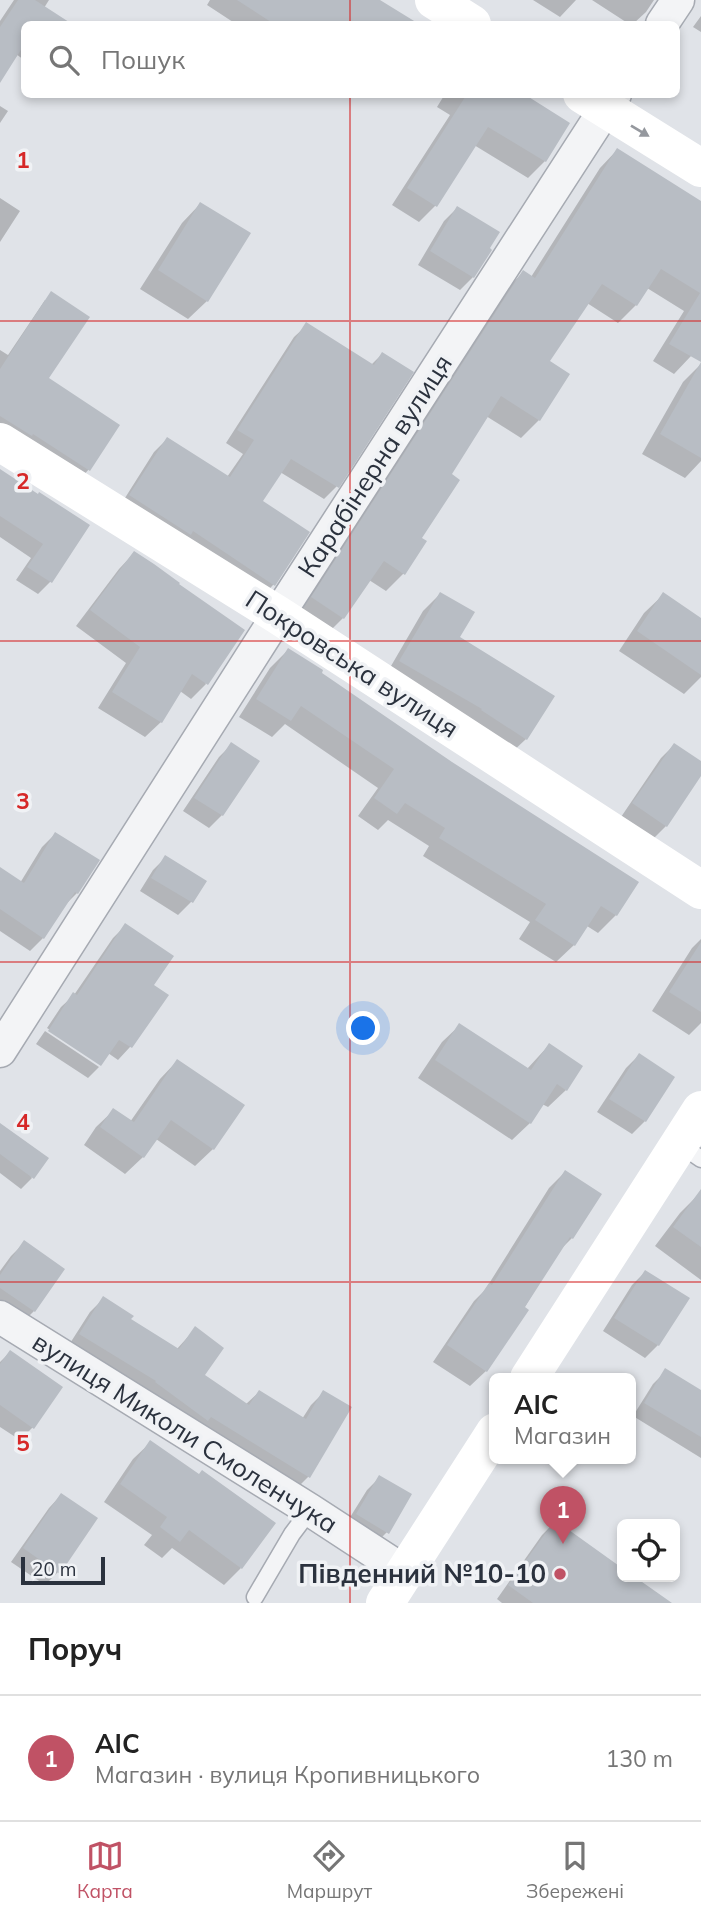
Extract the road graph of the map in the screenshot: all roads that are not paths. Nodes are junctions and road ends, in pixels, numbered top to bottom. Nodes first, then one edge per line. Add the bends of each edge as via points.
1 (434, 0) edge
2 (678, 0) edge
3 (467, 21) edge
4 (664, 21) edge
5 (601, 100) edge
6 (701, 168) edge
7 (0, 442) edge
8 (278, 615) junction
9 (701, 890) edge
10 (0, 1051) edge
11 (701, 1110) edge
12 (690, 1152) edge
13 (0, 1317) edge
14 (533, 1373) edge
15 (489, 1441) edge
16 (310, 1510) junction
17 (395, 1588) edge
18 (255, 1597) dead end

1 - 3 street
2 - 4 street
5 -> 6 street
5 - 8 street, Карабінерна вулиця
7 - 8 street, Покровська вулиця
8 - 9 street, Покровська вулиця
8 - 10 street, Карабінерна вулиця
11 - 12 street
12 - 14 street
13 - 16 street, вулиця Миколи Смоленчука
15 - 17 street
16 - 17 street, вулиця Миколи Смоленчука
16 - 18 lane

